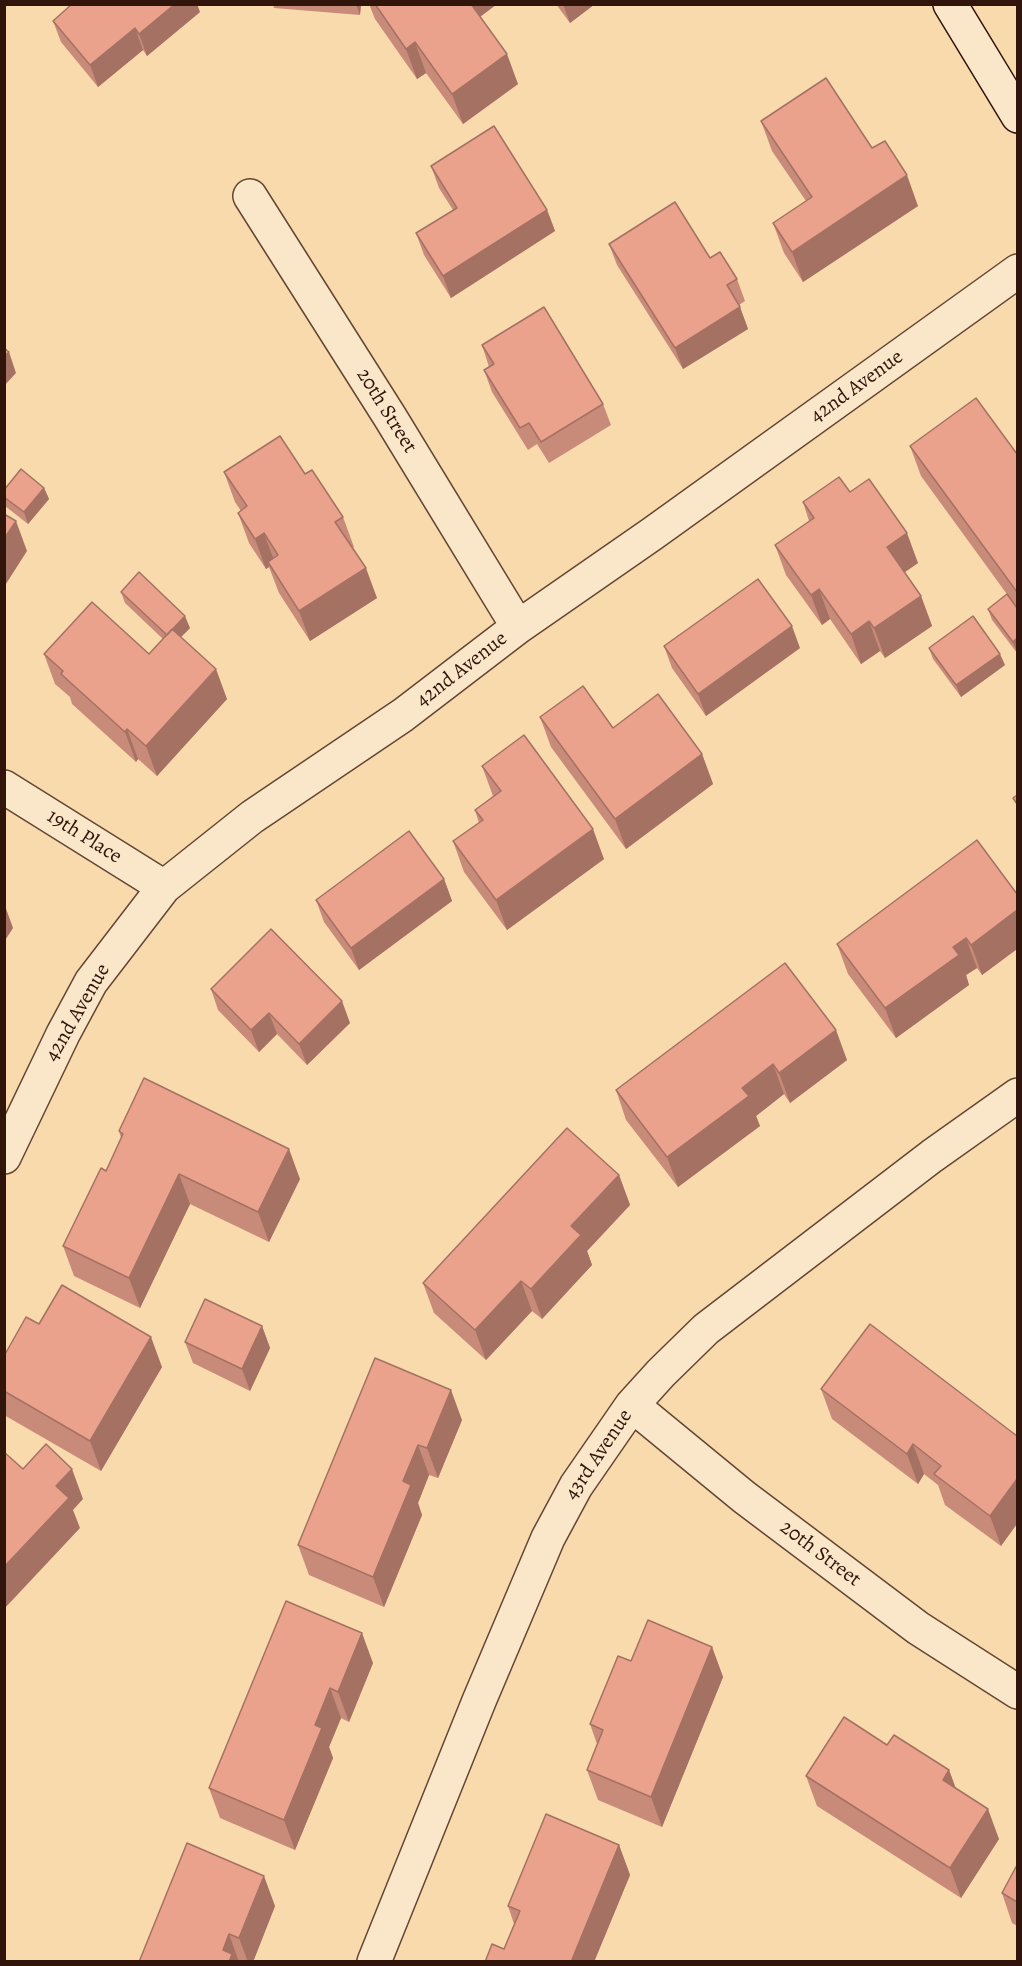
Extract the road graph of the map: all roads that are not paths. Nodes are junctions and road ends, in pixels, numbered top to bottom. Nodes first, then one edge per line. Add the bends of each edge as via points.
1 (950, 4) edge
2 (1017, 116) edge
3 (250, 196) dead end
4 (1017, 271) edge
5 (518, 627) junction
6 (4, 787) edge
7 (164, 887) junction
8 (1017, 1095) edge
9 (4, 1157) edge
10 (632, 1405) junction
11 (1017, 1692) edge
12 (374, 1962) edge

1 - 2 street
3 - 5 street, 20th Street
4 - 5 street, 42nd Avenue
5 - 7 street, 42nd Avenue via 403,716 252,817
6 - 7 street, 19th Place
7 - 9 street, 42nd Avenue via 91,982
8 - 10 street, 43rd Avenue via 706,1329
10 - 11 street, 20th Street via 744,1497 918,1628
10 - 12 street, 43rd Avenue via 576,1486 548,1538

